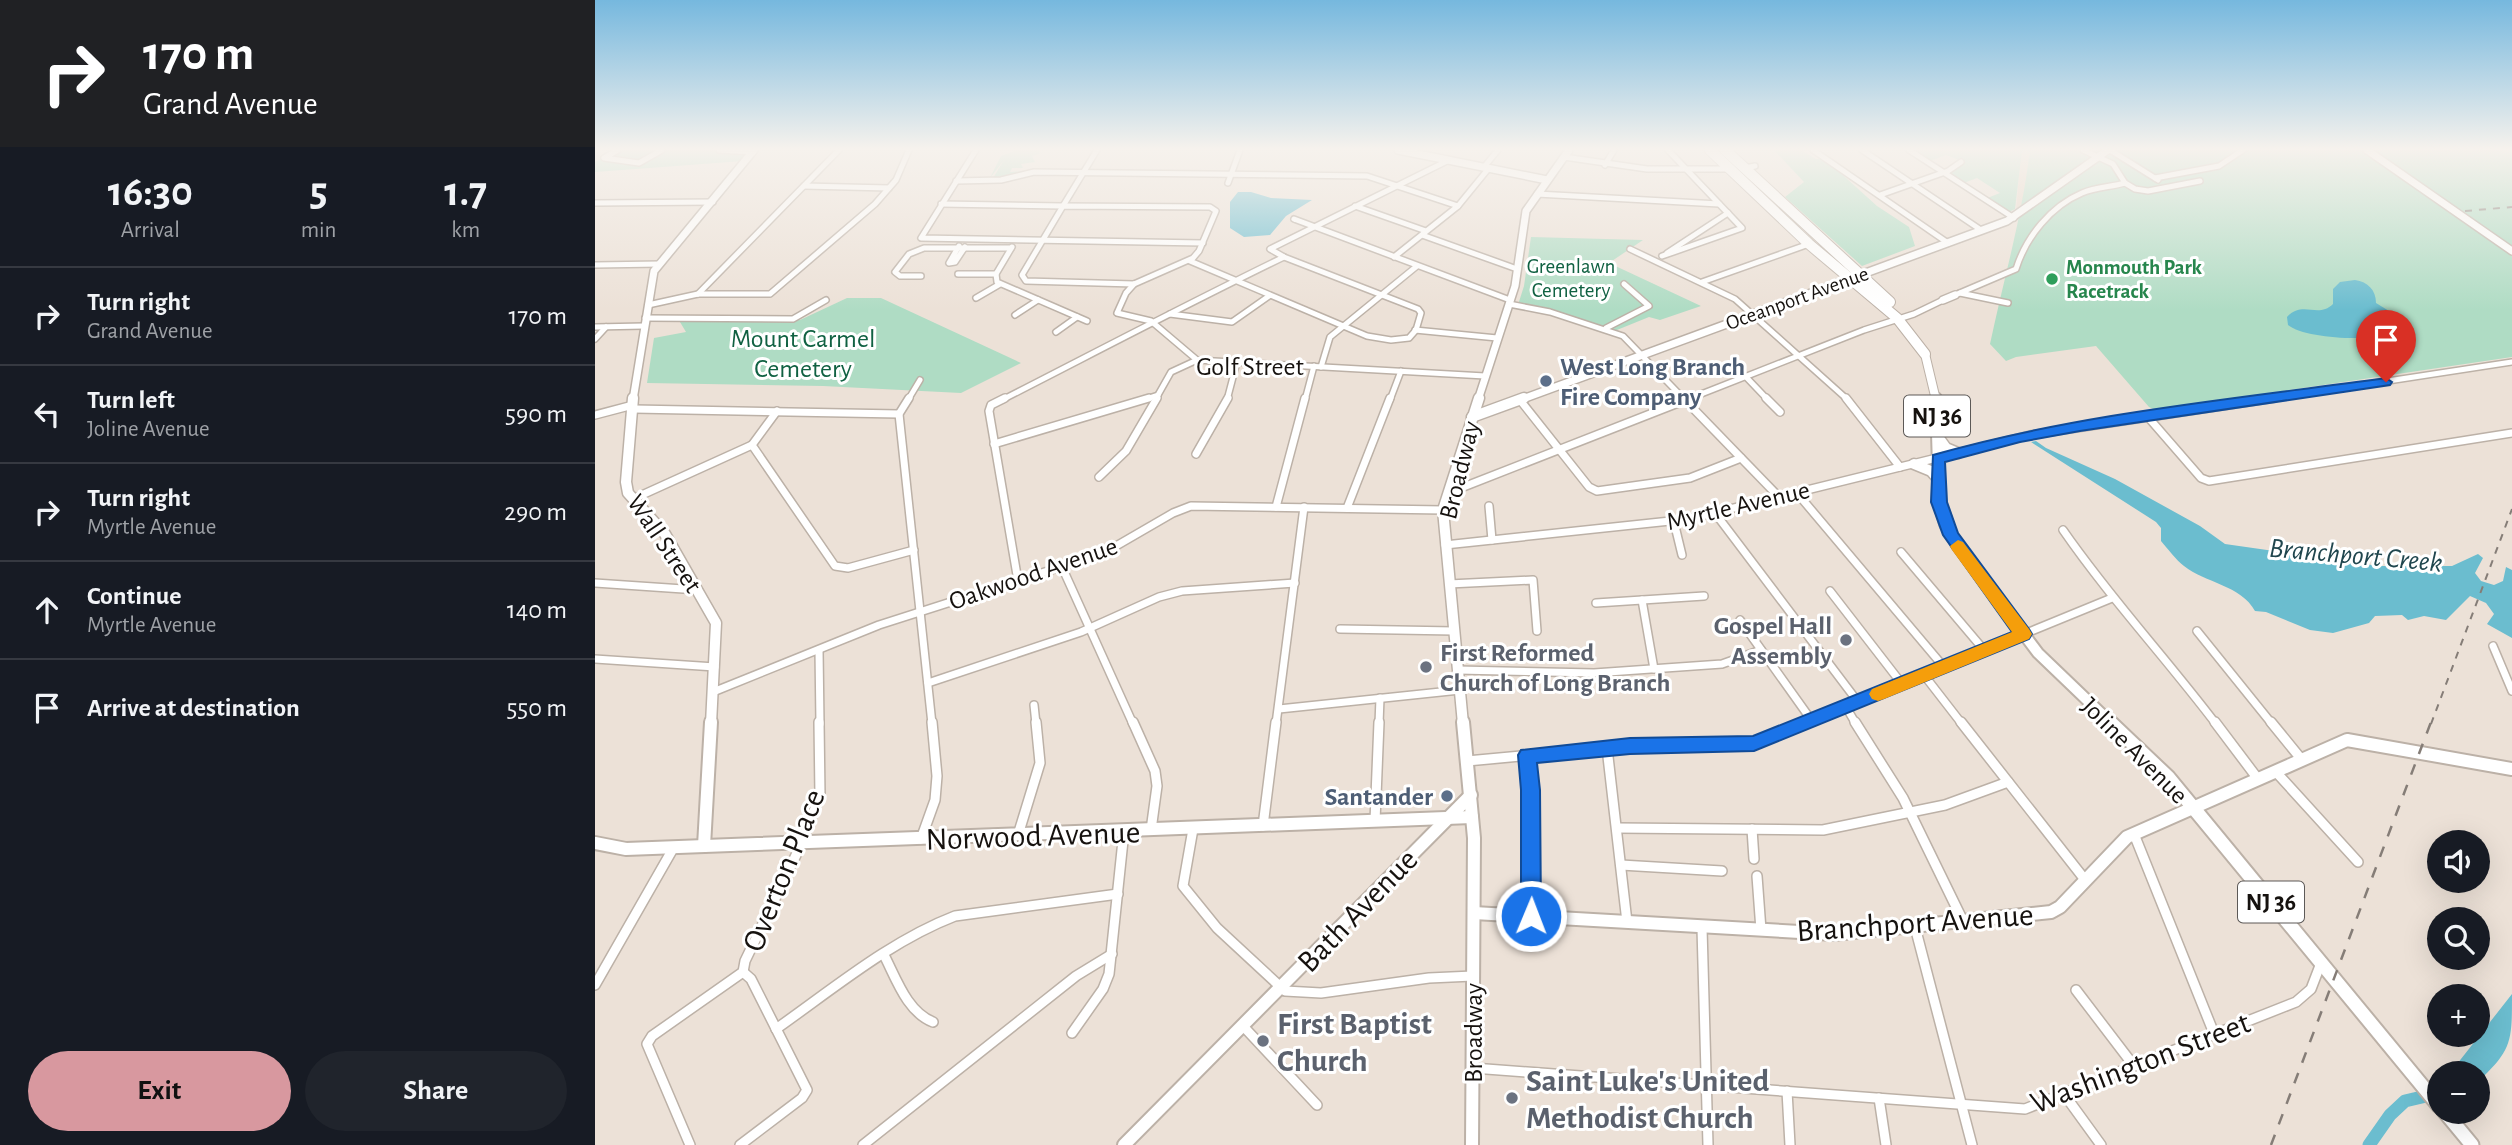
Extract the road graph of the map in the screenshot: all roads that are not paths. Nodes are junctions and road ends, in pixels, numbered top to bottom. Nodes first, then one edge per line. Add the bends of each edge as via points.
1 (712, 203) edge
2 (787, 203) edge
3 (876, 203) edge
4 (1065, 203) edge
5 (1360, 203) edge
6 (1451, 203) edge
7 (1460, 203) edge
8 (1531, 203) edge
9 (1709, 203) edge
10 (1767, 203) edge
11 (1784, 203) edge
12 (1892, 203) edge
13 (1941, 203) edge
14 (1991, 203) edge
15 (2034, 203) edge
16 (2064, 203) edge
17 (2444, 203) edge
18 (941, 204) joint
19 (1719, 204) joint
20 (1063, 206) junction
21 (1355, 206) junction
22 (1458, 206) junction
23 (1728, 213) junction
24 (2014, 218) junction
25 (1294, 219) dead end
26 (1312, 227) junction
27 (1981, 230) junction
28 (1424, 233) junction
29 (1017, 241) junction
30 (1042, 241) junction
31 (1203, 243) junction
32 (1948, 243) junction
33 (1809, 244) junction
34 (962, 245) junction
35 (1011, 248) junction
36 (1630, 250) dead end
37 (2512, 251) edge
38 (1663, 256) junction
39 (1284, 257) junction
40 (1394, 257) junction
41 (1654, 260) junction
42 (1189, 261) junction
43 (660, 264) junction
44 (595, 265) edge
45 (1417, 266) junction
46 (1517, 269) junction
47 (958, 274) dead end
48 (996, 274) junction
49 (1861, 274) junction
50 (921, 276) dead end
51 (1848, 278) junction
52 (1234, 281) junction
53 (1702, 282) junction
54 (1000, 284) junction
55 (1134, 284) junction
56 (1624, 284) dead end
57 (698, 294) junction
58 (1957, 294) junction
59 (1382, 295) junction
60 (1269, 296) junction
61 (976, 298) dead end
62 (826, 300) dead end
63 (1038, 300) junction
64 (1943, 300) joint
65 (1510, 302) junction
66 (2008, 303) dead end
67 (648, 305) junction
68 (1169, 314) junction
69 (1752, 314) junction
70 (1015, 316) dead end
71 (1077, 317) junction
72 (1898, 318) junction
73 (1087, 321) dead end
74 (1151, 321) junction
75 (645, 322) junction
76 (1344, 326) junction
77 (595, 327) edge
78 (606, 327) junction
79 (1606, 329) junction
80 (1415, 330) junction
81 (1056, 332) dead end
82 (1497, 338) junction
83 (595, 339) edge
84 (1925, 354) joint
85 (1640, 355) junction
86 (1800, 356) junction
87 (1197, 360) junction
88 (1237, 362) junction
89 (2512, 362) edge
90 (1318, 366) junction
91 (1401, 371) junction
92 (1485, 376) junction
93 (1747, 378) junction
94 (921, 380) dead end
95 (1158, 395) junction
96 (1520, 400) junction
97 (1685, 401) junction
98 (633, 407) junction
99 (777, 411) junction
100 (1780, 412) dead end
101 (898, 414) junction
102 (595, 415) edge
103 (1472, 417) junction
104 (2148, 417) junction
105 (2512, 433) edge
106 (1938, 438) junction
107 (994, 444) junction
108 (752, 445) junction
109 (1560, 450) junction
110 (1958, 453) junction
111 (1196, 454) dead end
112 (1741, 458) junction
113 (1938, 459) junction
114 (1914, 464) junction
115 (1900, 467) junction
116 (1099, 477) dead end
117 (1939, 480) junction
118 (1448, 493) junction
119 (1797, 493) junction
120 (1779, 497) junction
121 (633, 499) junction
122 (1489, 506) dead end
123 (1276, 507) junction
124 (1304, 507) junction
125 (1347, 508) junction
126 (1443, 510) junction
127 (1715, 513) junction
128 (1674, 522) junction
129 (2063, 530) dead end
130 (1492, 540) junction
131 (1445, 545) junction
132 (914, 550) junction
133 (1901, 552) dead end
134 (1682, 555) dead end
135 (1062, 567) junction
136 (1017, 581) junction
137 (595, 583) edge
138 (1295, 583) junction
139 (1449, 584) junction
140 (698, 590) junction
141 (1830, 592) dead end
142 (1704, 596) dead end
143 (2112, 598) junction
144 (1642, 600) junction
145 (1596, 603) dead end
146 (921, 611) junction
147 (1740, 620) dead end
148 (1090, 628) junction
149 (1340, 629) dead end
150 (1454, 631) junction
151 (1537, 631) dead end
152 (2197, 631) dead end
153 (2023, 634) junction
154 (2493, 646) dead end
155 (819, 650) junction
156 (1761, 650) junction
157 (1984, 650) junction
158 (595, 659) edge
159 (1943, 666) junction
160 (715, 667) junction
161 (1654, 669) junction
162 (1458, 670) junction
163 (1924, 675) junction
164 (928, 683) junction
165 (1902, 684) junction
166 (1460, 690) junction
167 (2512, 691) edge
168 (713, 692) junction
169 (1380, 698) junction
170 (1858, 702) junction
171 (1034, 705) dead end
172 (1846, 707) junction
173 (1279, 709) junction
174 (1811, 721) junction
175 (1607, 748) junction
176 (1527, 755) junction
177 (2302, 760) junction
178 (1468, 761) junction
179 (2512, 769) edge
180 (2276, 772) junction
181 (2258, 779) junction
182 (2008, 782) junction
183 (1471, 794) junction
184 (2193, 807) junction
185 (1910, 812) junction
186 (1472, 817) junction
187 (1448, 818) junction
188 (1417, 819) junction
189 (1375, 821) junction
190 (1263, 826) junction
191 (1617, 828) junction
192 (1193, 829) junction
193 (1752, 829) junction
194 (1150, 830) junction
195 (1124, 831) junction
196 (2134, 834) junction
197 (1018, 835) junction
198 (1430, 837) junction
199 (921, 839) junction
200 (595, 843) edge
201 (801, 843) junction
202 (703, 846) junction
203 (674, 847) junction
204 (1755, 859) dead end
205 (2358, 862) dead end
206 (1621, 865) junction
207 (1722, 871) dead end
208 (1757, 876) dead end
209 (2085, 881) junction
210 (1118, 894) junction
211 (1473, 913) junction
212 (1531, 916) junction
213 (1627, 922) junction
214 (1964, 922) junction
215 (1915, 927) junction
216 (1702, 928) junction
217 (1761, 931) junction
218 (1112, 954) junction
219 (884, 955) junction
220 (2321, 963) junction
221 (743, 972) junction
222 (1473, 976) junction
223 (595, 985) edge
224 (1281, 988) junction
225 (2076, 990) dead end
226 (933, 1022) dead end
227 (1243, 1026) junction
228 (776, 1029) junction
229 (1072, 1033) dead end
230 (2215, 1035) junction
231 (2134, 1066) junction
232 (1472, 1068) junction
233 (1707, 1085) junction
234 (1787, 1091) junction
235 (2427, 1092) edge
236 (2064, 1094) junction
237 (1879, 1098) junction
238 (1962, 1104) junction
239 (1317, 1105) dead end
240 (2455, 1124) edge
241 (690, 1145) edge
242 (740, 1145) edge
243 (863, 1145) edge
244 (1124, 1145) edge
245 (1472, 1145) edge
246 (1709, 1145) edge
247 (1790, 1145) edge
248 (1886, 1145) edge
249 (1972, 1145) edge
250 (2101, 1145) edge
251 (2472, 1145) edge

1 - 43 street, Wall Street
2 - 57 street
3 - 57 street via 770,294
4 - 20 street
5 - 21 street
6 - 22 street
7 - 22 street
8 - 46 street, Broadway via 1525,213
9 - 19 street
10 - 33 highway, NJ 36
11 - 49 highway, NJ 36
12 - 32 street
13 - 27 street
14 - 24 street
15 - 24 street, Oceanport Avenue
16 - 58 street via 2025,248 2017,269
17 - 37 street
18 - 20 street
18 - 34 street via 921,238
19 - 23 street
20 - 30 street
20 - 31 street via 1215,209
21 - 26 street
21 - 28 street
22 - 28 street
23 - 38 street
23 - 38 street via 1742,229
24 - 27 street, Oceanport Avenue
25 - 26 street
26 - 39 street via 1270,250
26 - 40 street
27 - 32 street, Oceanport Avenue
28 - 40 street
28 - 46 street
29 - 30 street
29 - 34 street
29 - 35 street
30 - 31 street
30 - 55 street via 1023,279
31 - 42 street
32 - 49 street, Oceanport Avenue
33 - 51 highway, NJ 36
33 - 53 street
34 - 35 street
34 - 50 street via 917,249 896,270 900,276
35 - 48 street
36 - 41 street
38 - 41 street
39 - 52 street
39 - 59 street
40 - 45 street
41 - 53 street
42 - 52 street
42 - 55 street
43 - 44 street
43 - 67 street, Wall Street via 654,271
45 - 59 street
45 - 65 street
46 - 65 street, Broadway
47 - 48 street
48 - 54 street via 995,281
49 - 51 street, Oceanport Avenue
49 - 72 highway, NJ 36
51 - 69 street, Oceanport Avenue
51 - 72 highway, NJ 36
52 - 60 street
52 - 68 street
53 - 69 street via 1731,295
54 - 61 street
54 - 63 street
55 - 74 street via 1118,313
56 - 79 street via 1649,306
57 - 67 street
58 - 64 street
58 - 66 street
59 - 76 street
59 - 80 street via 1421,312
60 - 68 street via 1232,322
60 - 76 street
62 - 75 street via 793,319
63 - 70 street
63 - 71 street
64 - 72 street
65 - 79 street
65 - 82 street, Broadway
67 - 75 street, Wall Street
68 - 74 street
69 - 85 street, Oceanport Avenue
69 - 86 street
71 - 73 street
71 - 81 street
72 - 84 highway, NJ 36
72 - 86 street
74 - 87 street
74 - 107 street via 994,402 989,411
75 - 78 street
75 - 98 street, Wall Street
76 - 80 street via 1386,339 1408,338
76 - 90 street via 1331,337
77 - 78 street
78 - 83 street
79 - 85 street via 1623,336
80 - 82 street
82 - 92 street, Broadway
84 - 106 main road, Joline Avenue / NJ 36 via 1935,384
85 - 96 street, Oceanport Avenue
85 - 97 street
86 - 93 street
86 - 115 street via 1852,405
87 - 88 street, Golf Street
87 - 95 street, Golf Street via 1171,372
88 - 90 street, Golf Street
88 - 111 street via 1228,397
89 - 104 street, Myrtle Avenue
90 - 91 street, Golf Street
90 - 123 street
91 - 92 street, Golf Street
91 - 125 street
92 - 103 street, Broadway
93 - 97 street
93 - 100 street
94 - 101 street
95 - 107 street
95 - 116 street, Golf Street via 1135,438
96 - 103 street, Oceanport Avenue
96 - 109 street
97 - 109 street
97 - 112 street
98 - 99 street
98 - 102 street
98 - 121 street, Wall Street via 626,482
99 - 101 street
99 - 108 street
101 - 132 street
103 - 118 street, Broadway
104 - 105 street via 2201,478 2209,481
104 - 110 street, Myrtle Avenue via 2027,436
106 - 110 street
106 - 113 main road, Joline Avenue / NJ 36
107 - 136 street
108 - 121 street
108 - 132 street via 835,566 848,568
109 - 112 street via 1589,487 1602,491 1690,478
109 - 118 street
110 - 113 street, Myrtle Avenue
112 - 120 street
113 - 114 street, Myrtle Avenue
113 - 117 main road, Joline Avenue / NJ 36
114 - 115 street, Myrtle Avenue
114 - 117 street
115 - 119 street, Myrtle Avenue
117 - 153 main road, Joline Avenue / NJ 36 via 1941,511 1951,535
118 - 126 street, Broadway
119 - 120 street, Myrtle Avenue
119 - 159 street
120 - 127 street, Myrtle Avenue
121 - 140 street, Wall Street via 665,534
122 - 130 street
123 - 124 street, Oakwood Avenue
123 - 135 street, Oakwood Avenue via 1183,508 1108,551
124 - 125 street, Oakwood Avenue
124 - 138 street
125 - 126 street, Oakwood Avenue
126 - 131 street, Broadway
127 - 128 street, Myrtle Avenue
127 - 170 street
128 - 130 street, Myrtle Avenue
128 - 134 street
129 - 143 street
130 - 131 street, Myrtle Avenue
131 - 139 street, Broadway
132 - 146 street
133 - 157 street
135 - 136 street, Oakwood Avenue
135 - 148 street
136 - 146 street, Oakwood Avenue
137 - 140 street
138 - 148 street via 1182,590
138 - 173 street
139 - 150 street, Broadway
139 - 151 street via 1533,580
140 - 160 street, Wall Street via 716,623
141 - 165 street
142 - 144 street
143 - 153 street
143 - 181 street via 2167,659
144 - 145 street
144 - 161 street
146 - 155 street, Oakwood Avenue
146 - 164 street
147 - 156 street
148 - 164 street
148 - 194 street via 1155,771
149 - 150 street
150 - 162 street, Broadway
152 - 177 street
153 - 157 street
153 - 184 main road, Joline Avenue / NJ 36 via 2059,676 2148,756
154 - 167 street
155 - 168 street, Oakwood Avenue
155 - 201 street, Overton Place via 821,789
156 - 161 street via 1726,664
156 - 174 street
157 - 159 street
158 - 160 street
159 - 163 street
160 - 168 street, Wall Street
161 - 162 street via 1594,673
162 - 166 street, Broadway
163 - 165 street
163 - 182 street
164 - 199 street via 937,786
165 - 170 street
166 - 169 street
166 - 178 street, Broadway
168 - 202 street, Wall Street
169 - 173 street
169 - 189 street
170 - 172 street
171 - 197 street via 1040,763
172 - 174 street
172 - 185 street
173 - 190 street
174 - 175 street via 1754,744
175 - 176 street
175 - 191 street
176 - 178 street
176 - 212 street
177 - 179 street, Branchport Avenue via 2351,740
177 - 180 street, Branchport Avenue
178 - 183 street, Broadway
180 - 181 street, Branchport Avenue
180 - 205 street
181 - 184 street, Branchport Avenue
182 - 185 street via 1978,795
182 - 209 street
183 - 186 street, Broadway
183 - 187 street, Bath Avenue
184 - 196 street, Branchport Avenue
184 - 220 main road, Joline Avenue / NJ 36
185 - 193 street via 1823,830
185 - 214 street
186 - 187 street, Norwood Avenue
186 - 211 street, Broadway
187 - 188 street, Norwood Avenue
187 - 198 street, Bath Avenue
188 - 189 street, Norwood Avenue
188 - 198 street
189 - 190 street, Norwood Avenue
190 - 192 street, Norwood Avenue
191 - 193 street
191 - 206 street
192 - 194 street, Norwood Avenue
192 - 224 street via 1183,886 1217,928
193 - 204 street
194 - 195 street, Norwood Avenue
195 - 197 street, Norwood Avenue
195 - 210 street
196 - 209 street, Branchport Avenue
196 - 230 street
197 - 199 street, Norwood Avenue
198 - 224 street, Bath Avenue
199 - 201 street, Norwood Avenue
200 - 203 street, Norwood Avenue via 626,849
201 - 202 street, Norwood Avenue
201 - 221 street, Overton Place
202 - 203 street, Norwood Avenue
203 - 223 street
206 - 207 street
206 - 213 street
208 - 217 street
209 - 214 street, Branchport Avenue via 2051,912
210 - 218 street
210 - 219 street via 947,918
211 - 212 street, Branchport Avenue
211 - 222 street, Broadway
212 - 213 street, Branchport Avenue
213 - 216 street, Branchport Avenue
214 - 215 street, Branchport Avenue
215 - 217 street, Branchport Avenue via 1834,934
215 - 238 street
216 - 217 street, Branchport Avenue
216 - 233 street
218 - 229 street via 1104,989
218 - 243 street via 1076,976
219 - 226 street via 916,1013
219 - 228 street
220 - 230 street, Washington Street via 2305,996
220 - 235 main road, Joline Avenue / NJ 36
221 - 228 street
221 - 241 street, Overton Place via 648,1041
222 - 224 street via 1321,993
222 - 232 street, Broadway
224 - 227 street, Bath Avenue
225 - 231 street
227 - 239 street
227 - 244 street, Bath Avenue
228 - 242 street via 807,1090
230 - 231 street, Washington Street
231 - 236 street, Washington Street
232 - 233 street, Washington Street
232 - 245 street, Broadway
233 - 234 street, Washington Street
233 - 246 street
234 - 237 street, Washington Street
234 - 247 street
236 - 238 street, Washington Street via 2025,1109
236 - 250 street
237 - 238 street, Washington Street
237 - 248 street
238 - 249 street
240 - 251 main road

